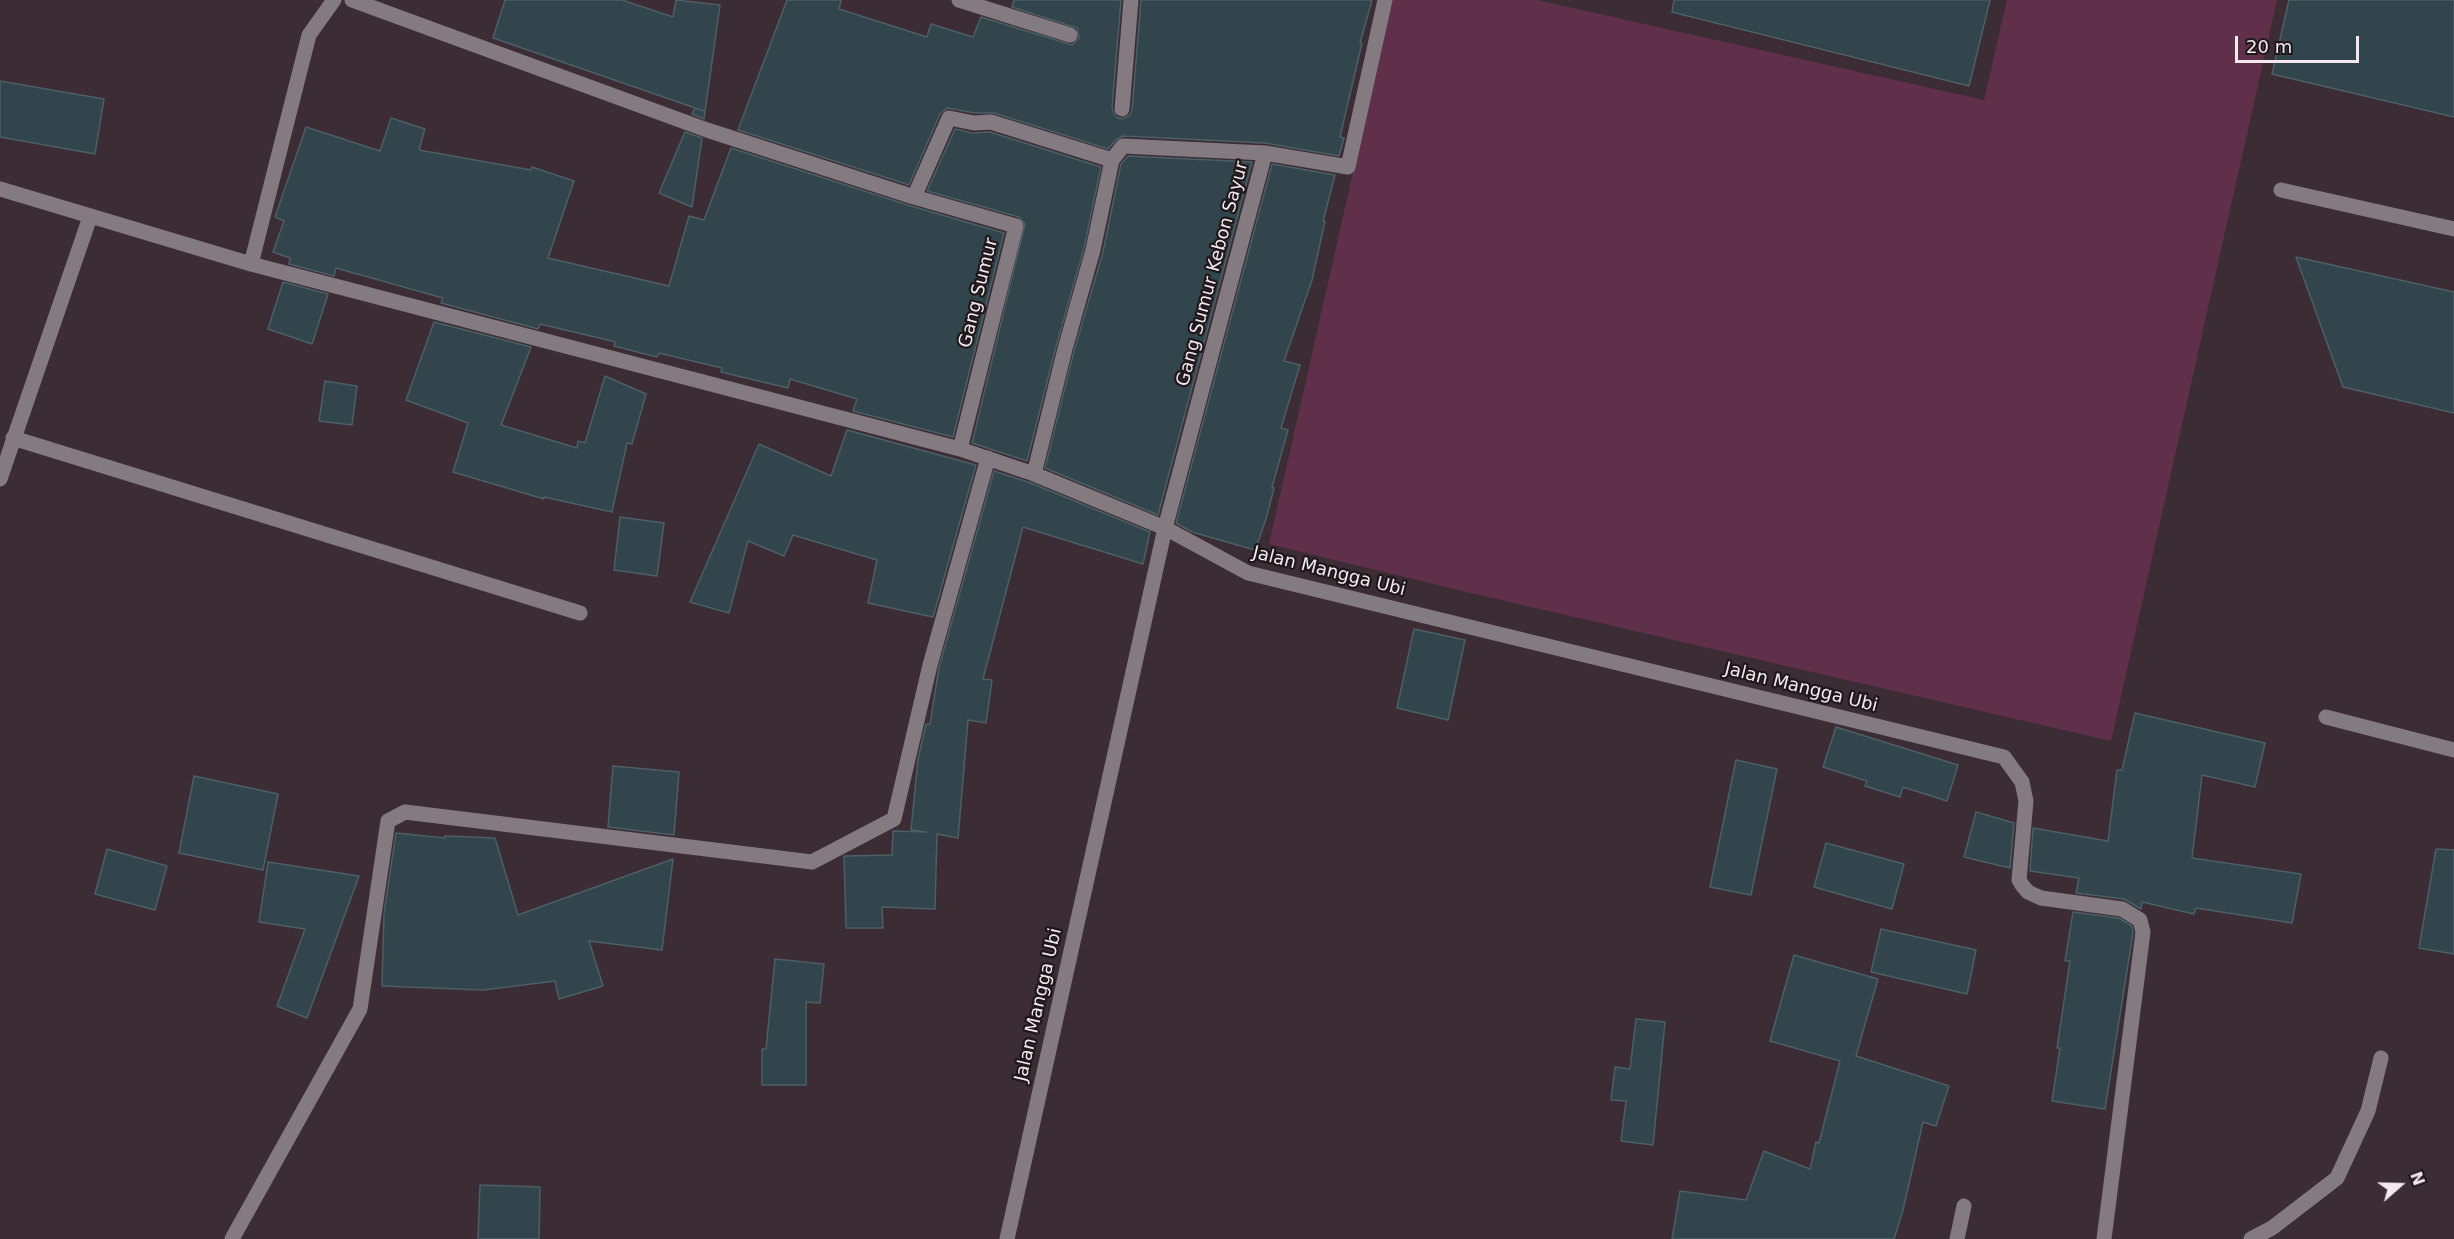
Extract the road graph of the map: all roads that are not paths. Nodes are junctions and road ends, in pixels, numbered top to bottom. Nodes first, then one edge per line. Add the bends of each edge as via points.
1 (334, 0) edge
2 (352, 0) edge
3 (959, 0) edge
4 (1131, 0) edge
5 (1385, 0) edge
6 (1070, 34) dead end
7 (1122, 109) dead end
8 (1265, 153) junction
9 (1112, 160) junction
10 (0, 189) edge
11 (2280, 190) dead end
12 (914, 197) junction
13 (90, 217) junction
14 (2454, 229) edge
15 (251, 264) junction
16 (13, 438) junction
17 (960, 449) junction
18 (988, 458) junction
19 (1034, 474) junction
20 (0, 479) edge
21 (1165, 528) junction
22 (580, 613) dead end
23 (2326, 717) dead end
24 (2454, 750) edge
25 (2381, 1058) dead end
26 (1964, 1206) dead end
27 (232, 1239) edge
28 (1007, 1239) edge
29 (1957, 1239) edge
30 (2104, 1239) edge
31 (2251, 1239) edge

1 - 15 street via 309,35
2 - 12 street via 707,130
3 - 6 street
4 - 7 street
5 - 8 street, Gang Sumur Kebon Sayur via 1348,167
8 - 9 street via 1122,146
8 - 21 street, Gang Sumur Kebon Sayur
9 - 12 street via 991,122 949,118
9 - 19 street via 1093,250
10 - 13 street
11 - 14 street
12 - 17 street, Gang Sumur via 1016,226
13 - 15 street
13 - 16 street
15 - 17 street
16 - 20 street
16 - 22 street
17 - 18 street
18 - 19 street
18 - 27 street via 930,665 894,819 812,862 405,812 388,821 360,1009
19 - 21 street
21 - 28 street, Jalan Mangga Ubi
21 - 30 street, Jalan Mangga Ubi via 1248,573 2004,757 2022,782 2026,801 2019,880 2028,892 2041,898 2122,909 2140,920 2143,932
23 - 24 street
25 - 31 street via 2368,1111 2337,1178 2272,1228
26 - 29 street

